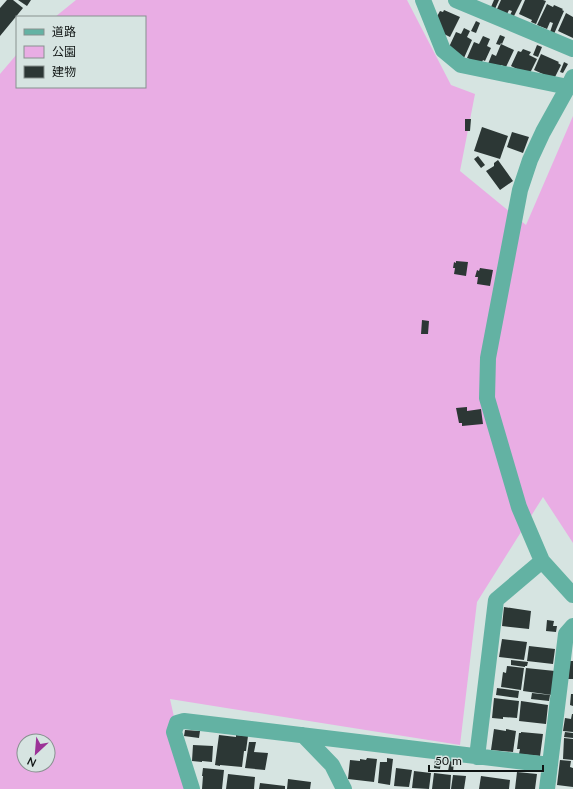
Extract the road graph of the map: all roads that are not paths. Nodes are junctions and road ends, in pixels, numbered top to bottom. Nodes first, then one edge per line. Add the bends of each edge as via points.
1 (423, 0) edge
2 (456, 0) edge
3 (573, 49) edge
4 (571, 82) edge
5 (542, 561) junction
6 (573, 595) edge
7 (573, 626) edge
8 (303, 735) junction
9 (477, 757) junction
10 (550, 766) junction
11 (192, 789) edge
12 (344, 789) edge
13 (548, 789) edge

1 - 4 street via 443,50 461,65
2 - 3 street
4 - 5 street via 543,132 520,190 488,358 487,398 519,507
5 - 6 street
5 - 9 street via 496,600
7 - 10 street via 566,634
8 - 9 street
8 - 11 street via 184,721 177,723 174,732
8 - 12 street via 332,765
9 - 10 street
10 - 13 street

